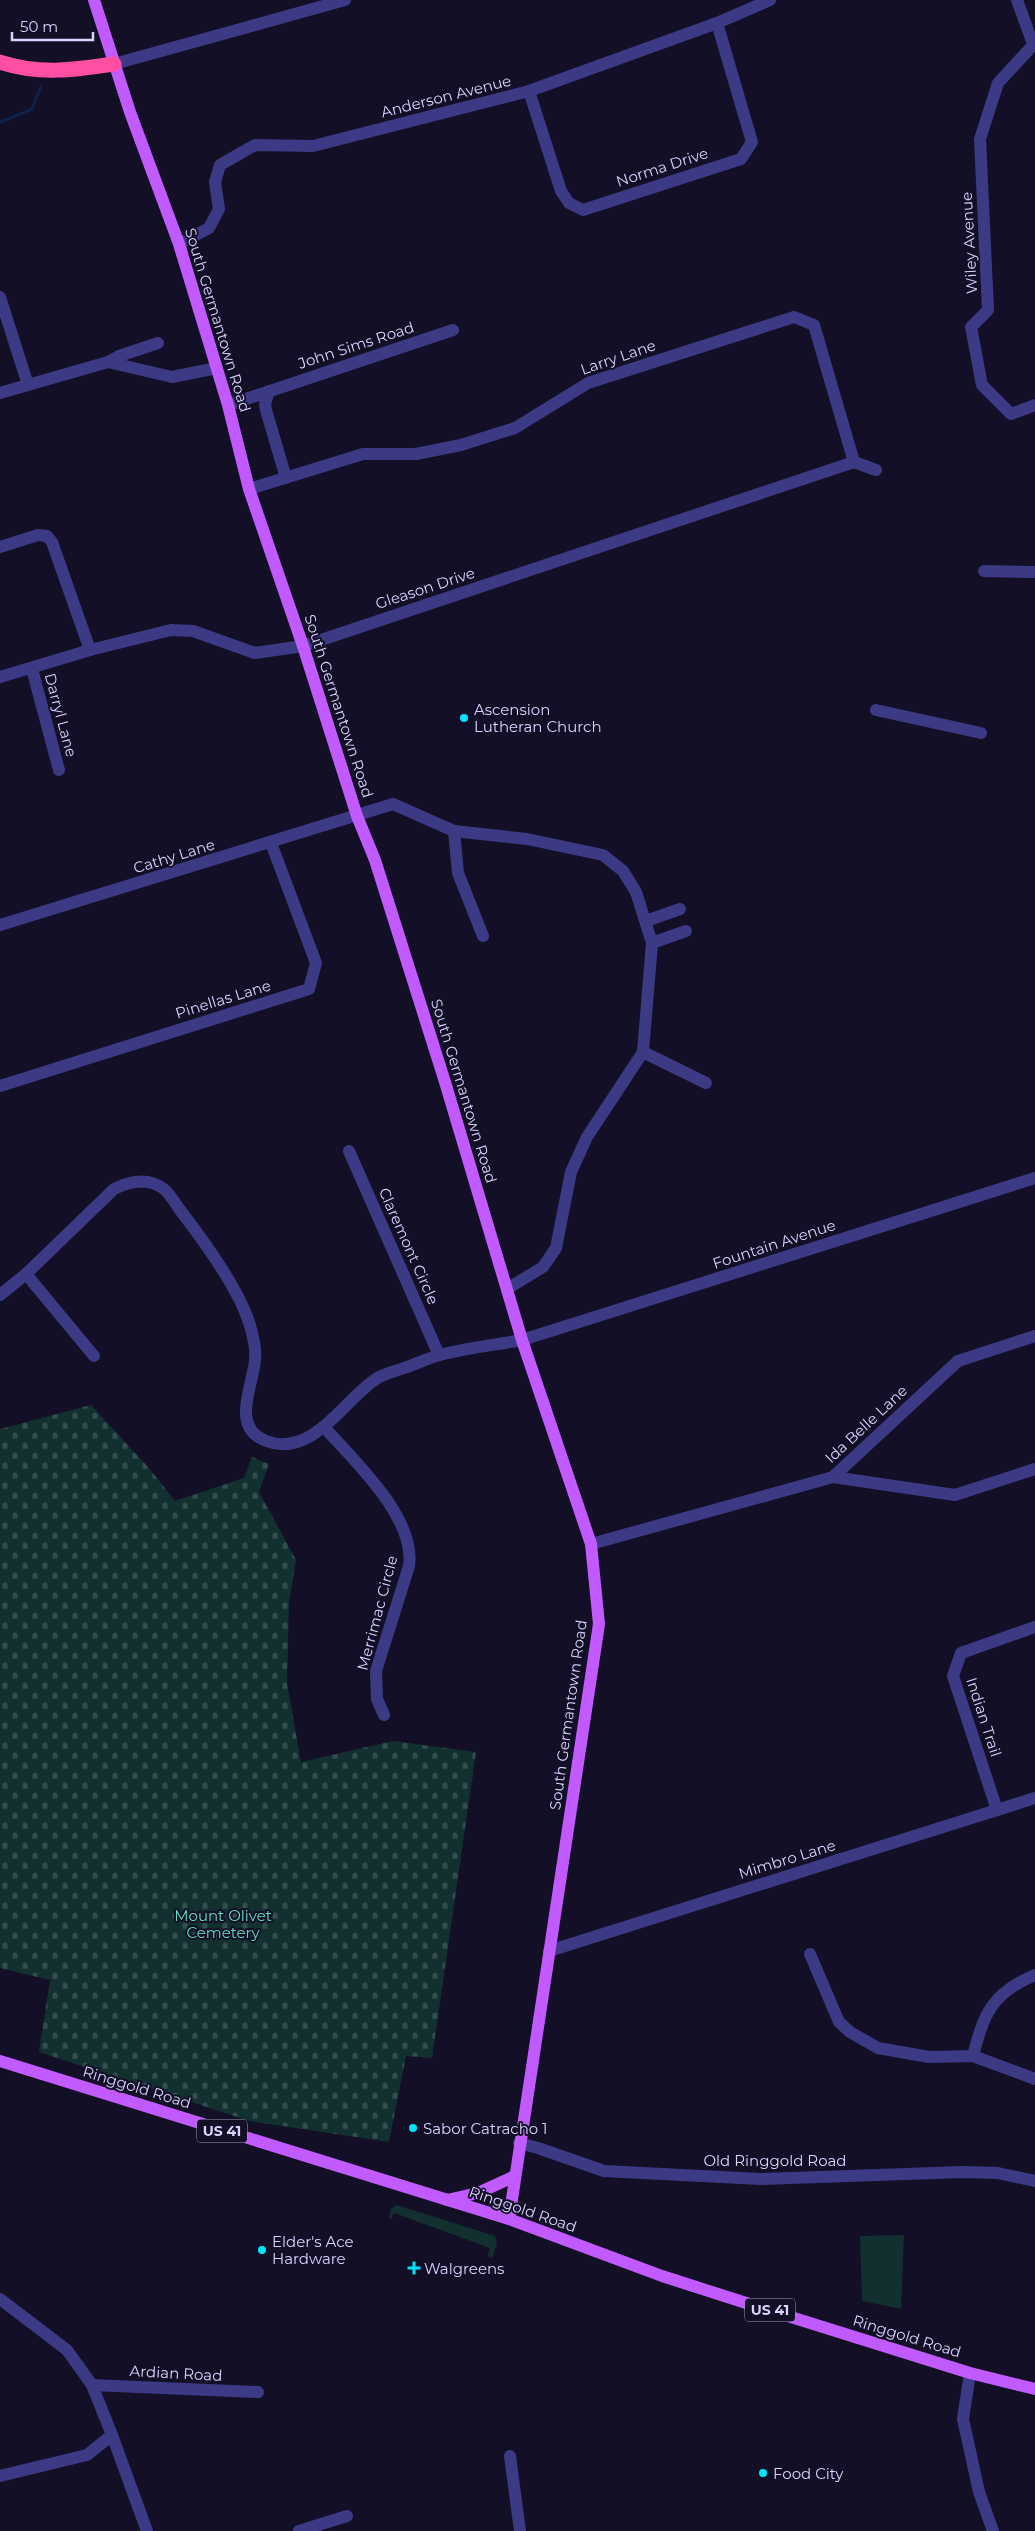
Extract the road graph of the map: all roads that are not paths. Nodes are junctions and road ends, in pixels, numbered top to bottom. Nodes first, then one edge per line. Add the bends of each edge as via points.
1 (94, 0) edge
2 (345, 0) edge
3 (770, 0) edge
4 (1018, 0) edge
5 (717, 23) junction
6 (1034, 43) edge
7 (0, 62) edge
8 (114, 64) junction
9 (529, 91) junction
10 (179, 244) junction
11 (0, 296) edge
12 (453, 330) dead end
13 (158, 343) dead end
14 (108, 362) junction
15 (217, 368) junction
16 (28, 385) junction
17 (269, 391) junction
18 (0, 393) edge
19 (228, 405) junction
20 (1035, 405) edge
21 (854, 462) junction
22 (876, 470) dead end
23 (286, 478) junction
24 (249, 489) junction
25 (0, 547) edge
26 (984, 572) dead end
27 (1035, 572) edge
28 (303, 646) junction
29 (90, 650) junction
30 (32, 669) junction
31 (0, 677) edge
32 (876, 710) dead end
33 (981, 733) dead end
34 (60, 770) dead end
35 (357, 816) junction
36 (454, 831) junction
37 (271, 843) junction
38 (680, 909) dead end
39 (646, 921) junction
40 (0, 925) edge
41 (686, 931) dead end
42 (483, 936) dead end
43 (652, 943) junction
44 (643, 1052) junction
45 (706, 1083) dead end
46 (0, 1086) edge
47 (349, 1151) dead end
48 (1035, 1178) edge
49 (26, 1274) junction
50 (507, 1289) junction
51 (0, 1295) edge
52 (1035, 1336) edge
53 (522, 1340) junction
54 (439, 1355) junction
55 (94, 1356) dead end
56 (324, 1427) junction
57 (1035, 1469) edge
58 (833, 1477) junction
59 (591, 1544) junction
60 (1035, 1627) edge
61 (384, 1715) dead end
62 (1035, 1798) edge
63 (997, 1810) junction
64 (549, 1951) junction
65 (810, 1954) dead end
66 (1035, 1975) edge
67 (973, 2056) junction
68 (0, 2061) edge
69 (1035, 2079) edge
70 (519, 2144) junction
71 (515, 2176) junction
72 (1035, 2181) edge
73 (445, 2200) junction
74 (509, 2219) junction
75 (0, 2299) edge
76 (970, 2373) junction
77 (92, 2385) junction
78 (1035, 2388) edge
79 (258, 2392) dead end
80 (112, 2435) junction
81 (510, 2456) dead end
82 (0, 2476) edge
83 (347, 2516) dead end
84 (146, 2531) edge
85 (299, 2531) edge
86 (520, 2531) edge
87 (993, 2531) edge

1 - 8 main road, South Germantown Road
2 - 8 street
3 - 5 street, Anderson Avenue
4 - 6 street
5 - 9 street, Anderson Avenue
5 - 9 street, Norma Drive via 752,142 741,159 583,210 569,203 561,191
6 - 20 street, Wiley Avenue via 998,83 980,139 988,310 971,327 982,385 1011,414
7 - 8 highway via 60,72
8 - 10 main road, South Germantown Road
9 - 10 street, Anderson Avenue via 313,146 254,145 220,165 215,182 219,209 209,228
10 - 15 main road, South Germantown Road
11 - 16 street
12 - 17 street, John Sims Road
13 - 14 street
14 - 15 street via 172,377
14 - 16 street
15 - 19 main road, South Germantown Road
16 - 18 street
17 - 19 street, John Sims Road
17 - 23 street via 266,410
19 - 24 main road, South Germantown Road
21 - 22 street
21 - 23 street, Larry Lane via 814,325 794,317 588,383 514,428 461,445 416,454 363,454
21 - 28 street, Gleason Drive
23 - 24 street, Larry Lane
24 - 28 main road, South Germantown Road
25 - 29 street via 38,535 47,536 52,542
26 - 27 street
28 - 29 street, Gleason Drive via 255,653 193,632 171,630
28 - 35 main road, South Germantown Road
29 - 30 street, Gleason Drive
30 - 31 street, Gleason Drive
30 - 34 street, Darryl Lane
32 - 33 street
35 - 36 street, Cathy Lane via 393,804
35 - 37 street, Cathy Lane
35 - 50 main road, South Germantown Road via 375,860
36 - 39 street, Cathy Lane via 527,839 602,855 623,871 636,892
36 - 42 street via 458,873
37 - 40 street, Cathy Lane
37 - 46 street, Pinellas Lane via 316,963 309,989
38 - 39 street
39 - 43 street, Cathy Lane
41 - 43 street
43 - 44 street, Cathy Lane
44 - 45 street
44 - 50 street via 587,1137 571,1172 556,1248 543,1267
47 - 54 street, Claremont Circle
48 - 53 street, Fountain Avenue
49 - 51 street, Fountain Avenue
49 - 55 street
49 - 56 street, Fountain Avenue via 114,1189 129,1181 146,1182 164,1189 203,1240 238,1299 252,1332 255,1359 245,1403 246,1417 253,1432 265,1441 278,1444 310,1436
50 - 53 main road, South Germantown Road
52 - 58 street, Ida Belle Lane via 958,1360
53 - 54 street, Fountain Avenue
53 - 59 main road, South Germantown Road
54 - 56 street, Fountain Avenue via 379,1378
56 - 61 street, Merrimac Circle via 388,1501 410,1553 409,1566 376,1671 377,1699
57 - 58 street via 955,1495
58 - 59 street, Ida Belle Lane
59 - 64 main road, South Germantown Road via 599,1624
60 - 63 street, Indian Trail via 961,1653 954,1676
62 - 63 street, Mimbro Lane
63 - 64 street, Mimbro Lane
64 - 70 main road, South Germantown Road
65 - 67 street via 839,2022 850,2032 878,2048 929,2056
66 - 67 street via 1005,1991 992,2004 982,2022
67 - 69 street
68 - 73 main road, Ringgold Road / US 41
70 - 71 main road, South Germantown Road
70 - 72 street, Old Ringgold Road via 591,2168 622,2173 761,2179 962,2172 998,2173
71 - 73 main road via 478,2193
71 - 74 main road, South Germantown Road
73 - 74 main road, Ringgold Road / US 41
74 - 76 main road, Ringgold Road / US 41 via 662,2276
75 - 77 street via 67,2350
76 - 78 main road, Ringgold Road / US 41
76 - 87 street via 963,2419 979,2492
77 - 79 street, Ardian Road
77 - 80 street
80 - 82 street via 87,2455
80 - 84 street
81 - 86 street
83 - 85 street

